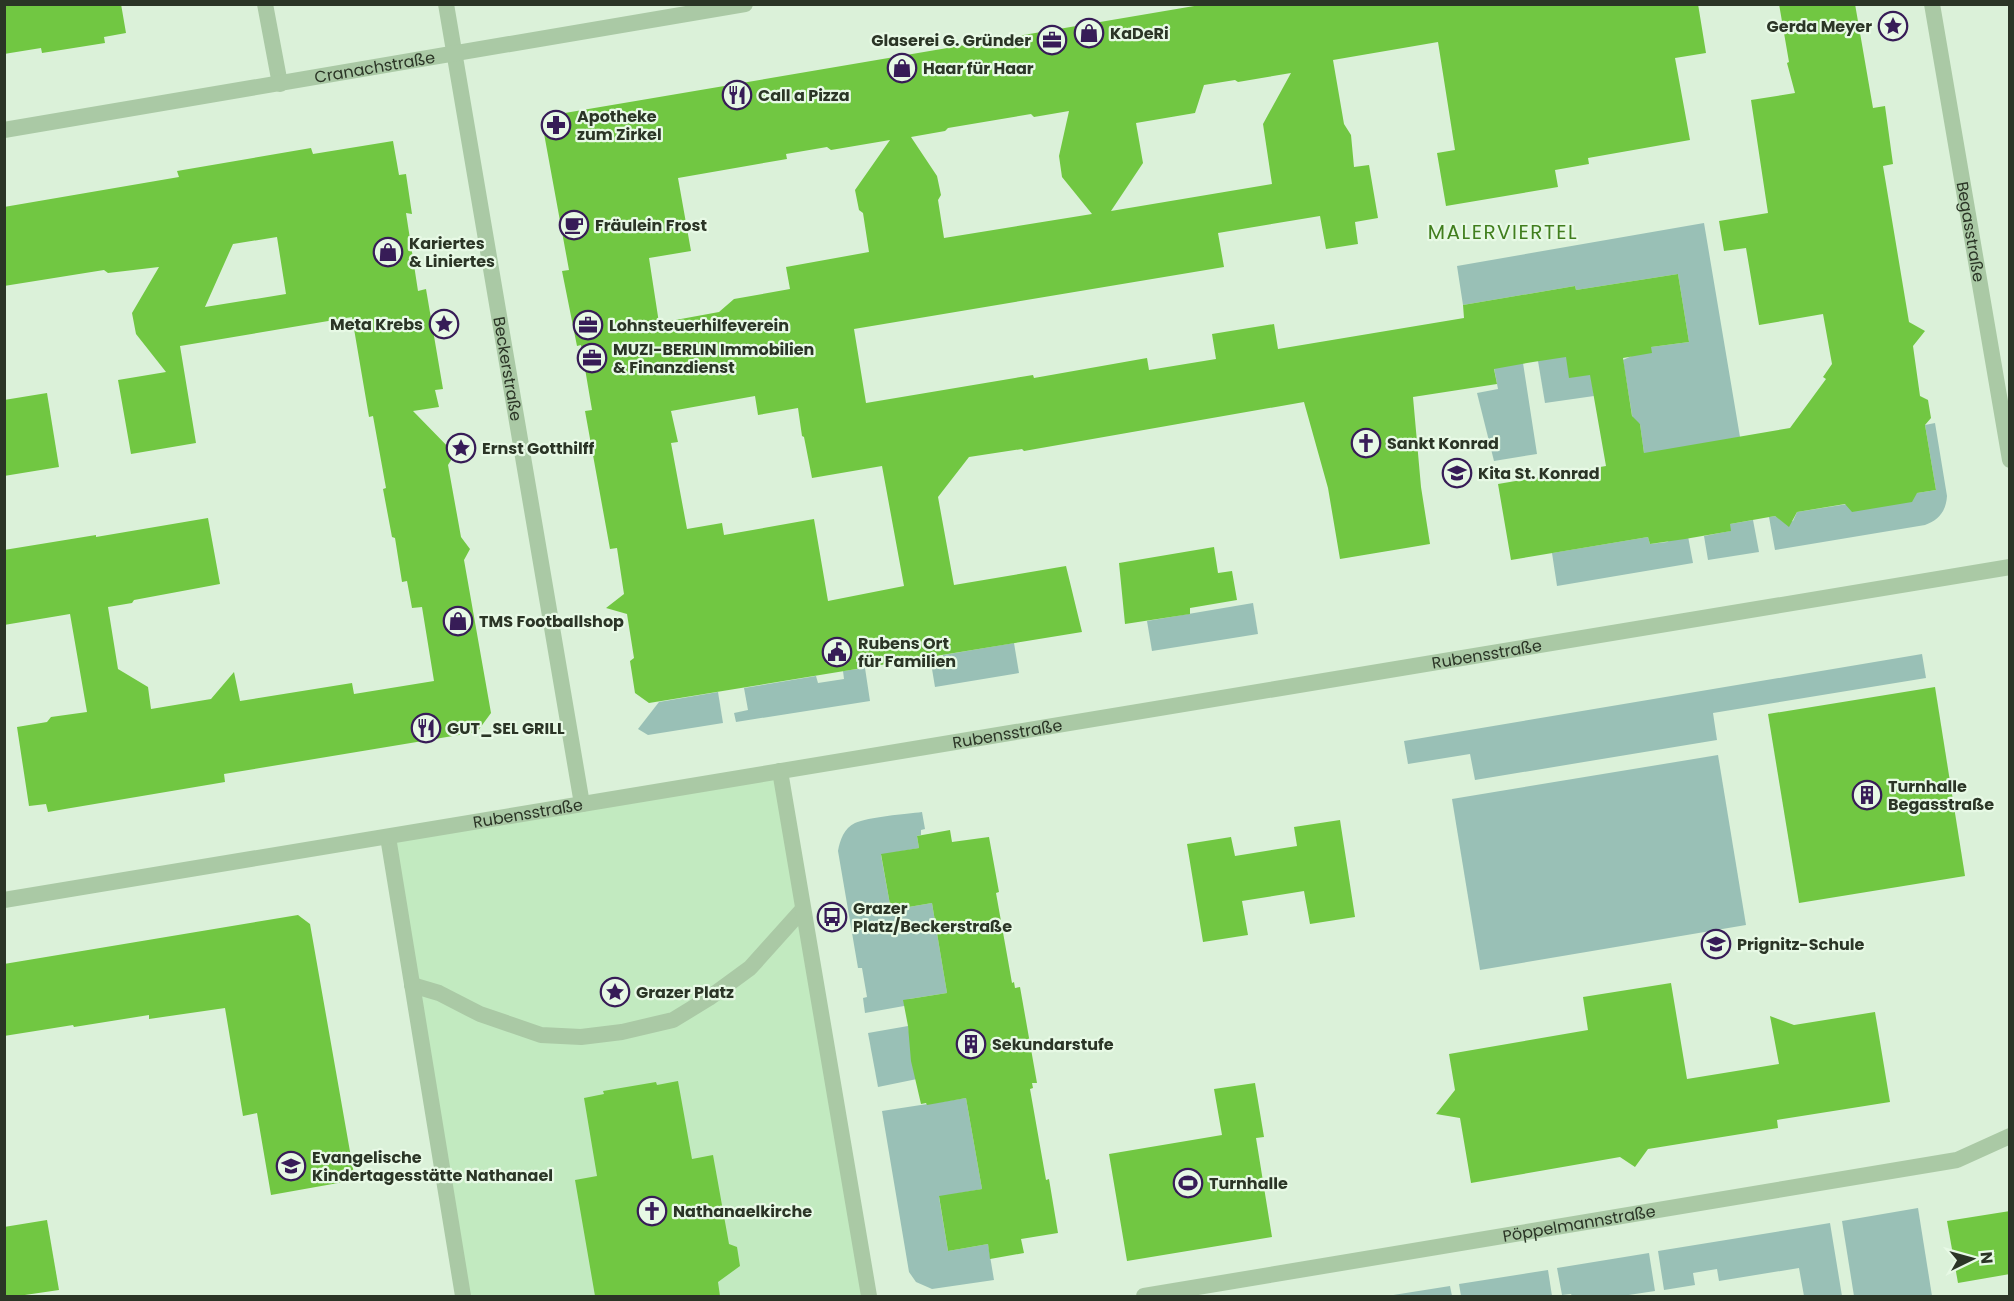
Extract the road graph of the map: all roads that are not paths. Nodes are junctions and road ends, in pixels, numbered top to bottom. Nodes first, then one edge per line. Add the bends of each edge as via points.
1 (265, 4) edge
2 (446, 4) edge
3 (745, 4) edge
4 (1932, 4) edge
5 (455, 54) junction
6 (280, 84) junction
7 (4, 130) edge
8 (2010, 460) edge
9 (2010, 567) edge
10 (780, 771) junction
11 (582, 804) junction
12 (388, 837) junction
13 (4, 900) edge
14 (803, 909) junction
15 (412, 986) junction
16 (2010, 1136) edge
17 (458, 1296) edge
18 (869, 1296) edge
19 (1144, 1296) edge

1 - 6 street
2 - 5 street, Beckerstraße
3 - 5 street, Cranachstraße
4 - 8 street, Begasstraße
5 - 6 street, Cranachstraße
5 - 11 street, Beckerstraße
6 - 7 street, Cranachstraße
9 - 10 street, Rubensstraße
10 - 11 street, Rubensstraße
10 - 14 street
11 - 12 street, Rubensstraße
12 - 13 street, Rubensstraße
12 - 15 street
14 - 15 street via 750,968 709,998 673,1020 622,1032 581,1037 541,1035 480,1014 439,993
14 - 18 street
15 - 17 street
16 - 19 street, Pöppelmannstraße via 1957,1160

